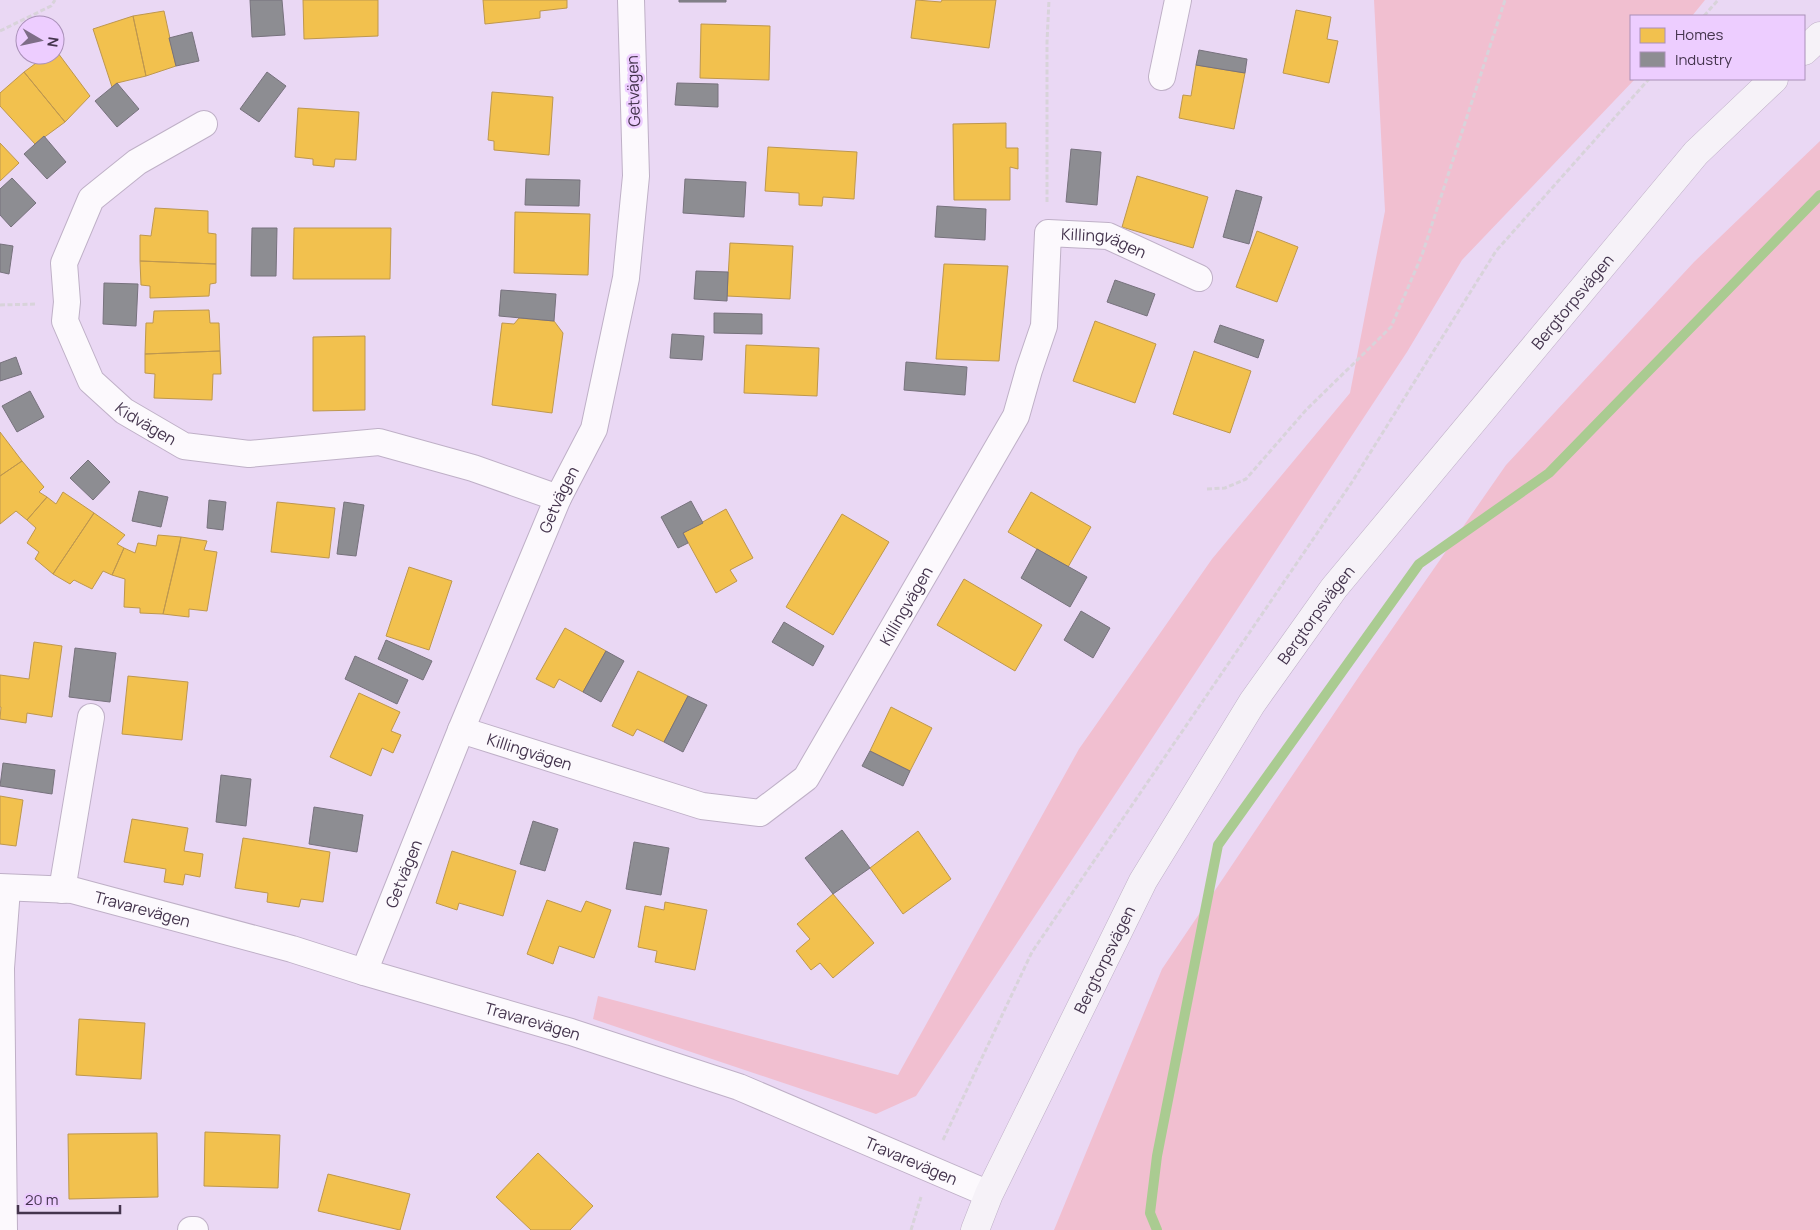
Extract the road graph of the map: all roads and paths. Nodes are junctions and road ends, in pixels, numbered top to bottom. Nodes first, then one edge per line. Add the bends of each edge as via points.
1 (55, 0) edge
2 (631, 0) edge
3 (1048, 0) edge
4 (1178, 0) edge
5 (1505, 0) edge
6 (1718, 0) edge
7 (1705, 15) edge
8 (0, 31) edge
9 (1820, 36) edge
10 (1805, 50) edge
11 (1162, 77) dead end
12 (1648, 80) edge
13 (1773, 80) edge
14 (204, 124) dead end
15 (1048, 233) junction
16 (1199, 278) dead end
17 (1207, 489) dead end
18 (558, 498) junction
19 (91, 717) dead end
20 (460, 730) junction
21 (4, 888) edge
22 (62, 890) junction
23 (364, 972) junction
24 (929, 1169) junction
25 (988, 1194) junction
26 (4, 1230) edge
27 (191, 1230) edge
28 (195, 1230) edge
29 (974, 1230) edge

1 - 8 path via 51,6
2 - 18 street, Getvägen via 636,176 626,278 594,429
3 - 15 path
4 - 11 street
5 - 17 path via 1422,255 1391,327 1306,410 1246,479 1225,488
6 - 7 path
9 - 10 main road
12 - 24 path via 1496,251 1352,482 1032,952
13 - 25 main road, Bergtorpsvägen via 1696,153 1334,588 1257,695 1143,882
14 - 18 street, Kidvägen via 137,162 91,199 64,263 65,321 91,381 124,410 184,446 249,454 380,442 473,468
15 - 16 street, Killingvägen via 1108,236
15 - 20 street, Killingvägen via 1044,326 1016,416 806,778 760,813 702,806
18 - 20 street, Getvägen
19 - 22 street
20 - 23 street, Getvägen
21 - 22 street, Travarevägen
21 - 26 street via 0,968
22 - 23 street, Travarevägen via 292,949
23 - 24 street, Travarevägen via 571,1032 739,1087
24 - 25 street, Travarevägen
25 - 29 main road, Bergtorpsvägen
27 - 28 street

